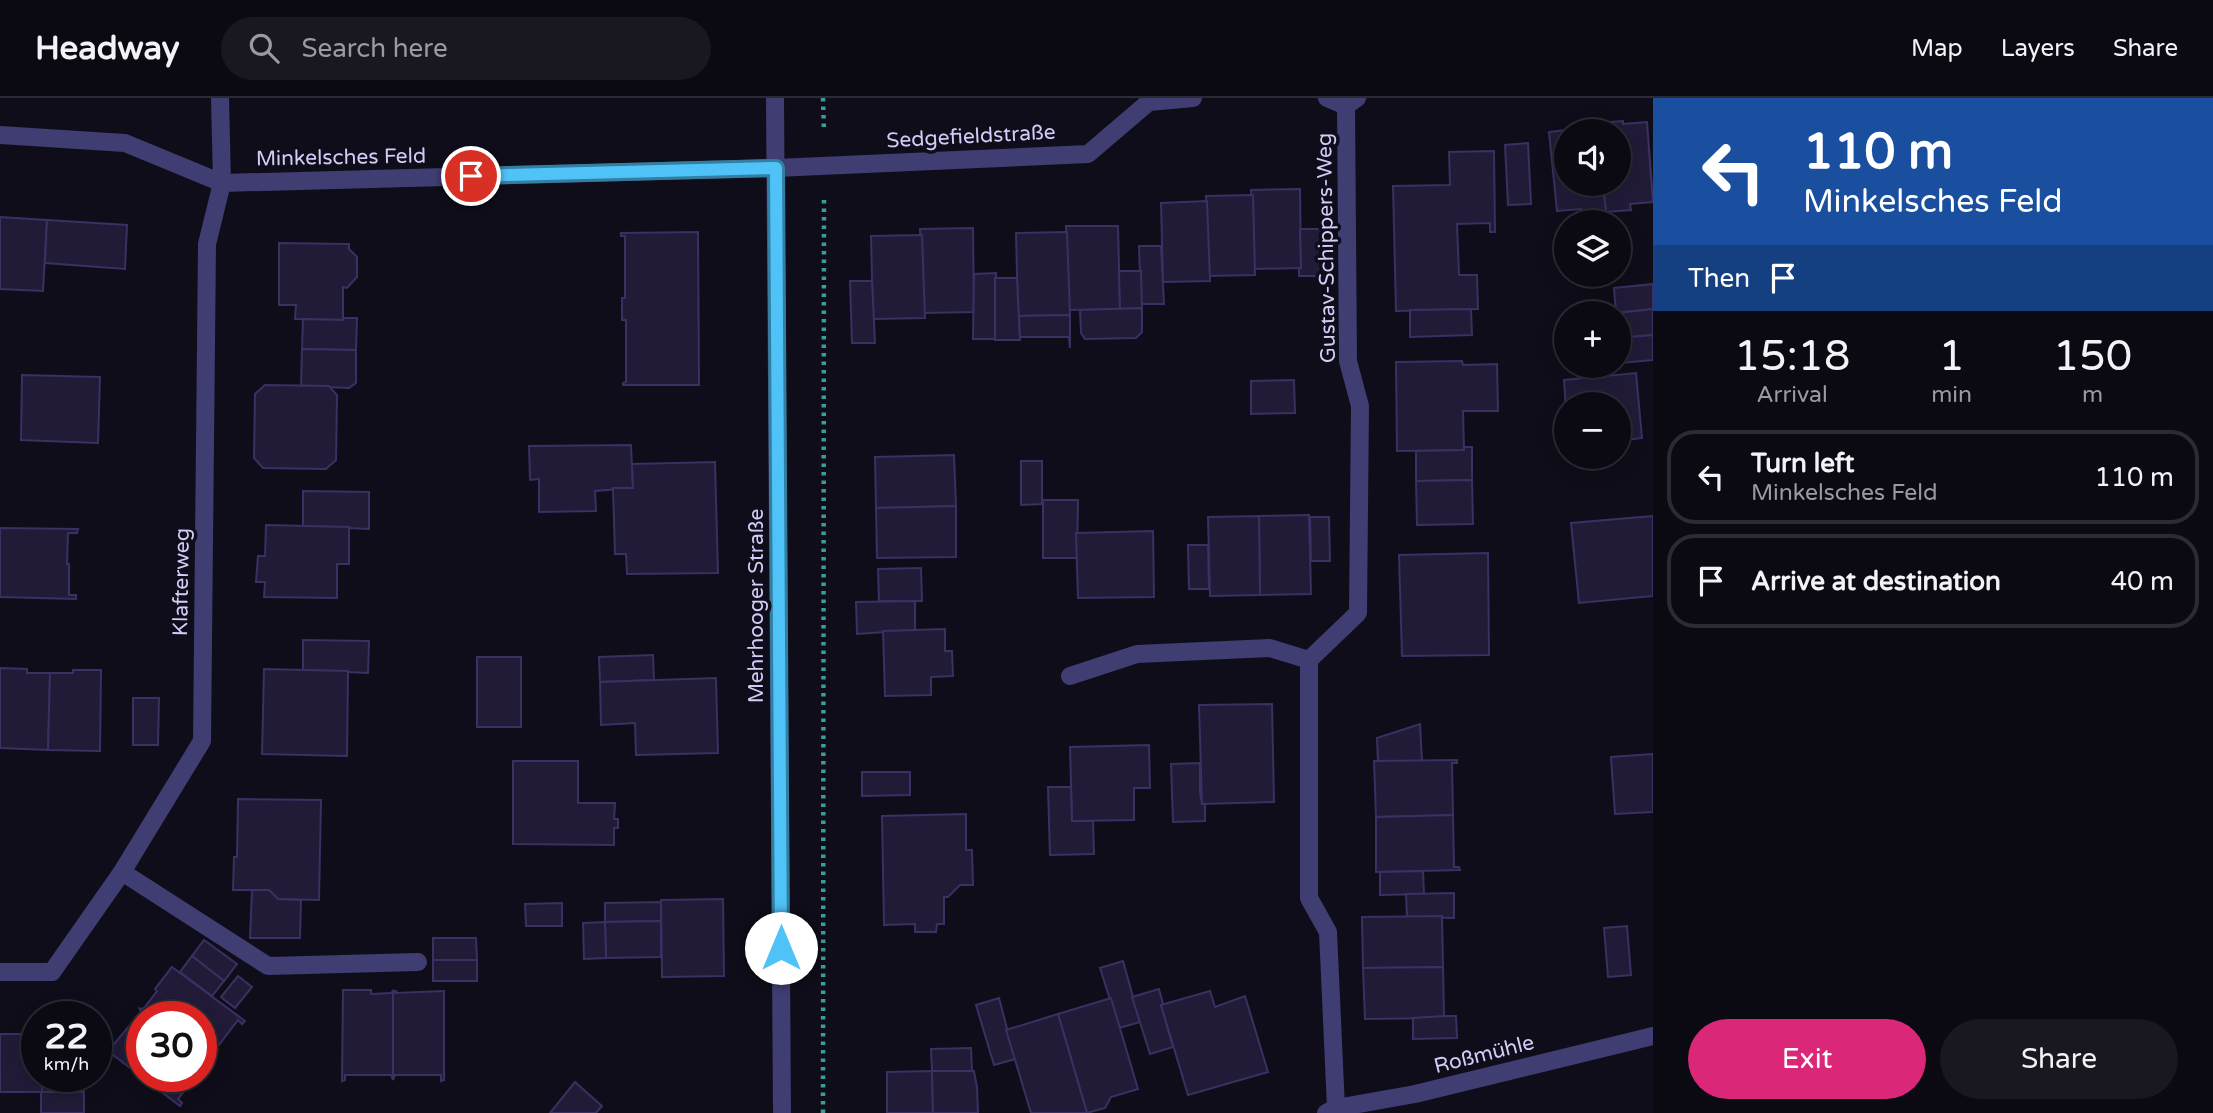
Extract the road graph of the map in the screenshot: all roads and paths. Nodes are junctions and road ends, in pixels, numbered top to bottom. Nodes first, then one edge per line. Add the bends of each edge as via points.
1 (220, 98) edge
2 (775, 98) edge
3 (823, 98) edge
4 (1193, 98) edge
5 (1327, 98) edge
6 (1149, 100) edge
7 (1351, 102) edge
8 (0, 135) edge
9 (824, 166) junction
10 (776, 168) junction
11 (222, 183) junction
12 (1309, 660) junction
13 (1070, 676) dead end
14 (122, 872) junction
15 (418, 962) dead end
16 (0, 972) edge
17 (1653, 1036) edge
18 (1331, 1110) edge
19 (782, 1113) edge
20 (823, 1113) edge

1 - 11 street, Klafterweg
2 - 10 street, Mehrhooger Straße
3 - 9 path
4 - 6 street, Sedgefieldstraße
5 - 7 street
6 - 9 street, Sedgefieldstraße via 1088,154
7 - 12 street, Gustav-Schippers-Weg via 1348,361 1360,406 1358,613
8 - 11 street, Minkelsches Feld via 125,143
9 - 10 street, Sedgefieldstraße
9 - 20 path
10 - 11 street, Minkelsches Feld
10 - 19 street, Mehrhooger Straße
11 - 14 street, Klafterweg via 207,244 202,741
12 - 13 street via 1270,648 1137,654
12 - 18 street via 1309,898 1328,932
14 - 15 street via 268,966
14 - 16 street, Klafterweg via 52,972
17 - 18 street, Roßmühle

